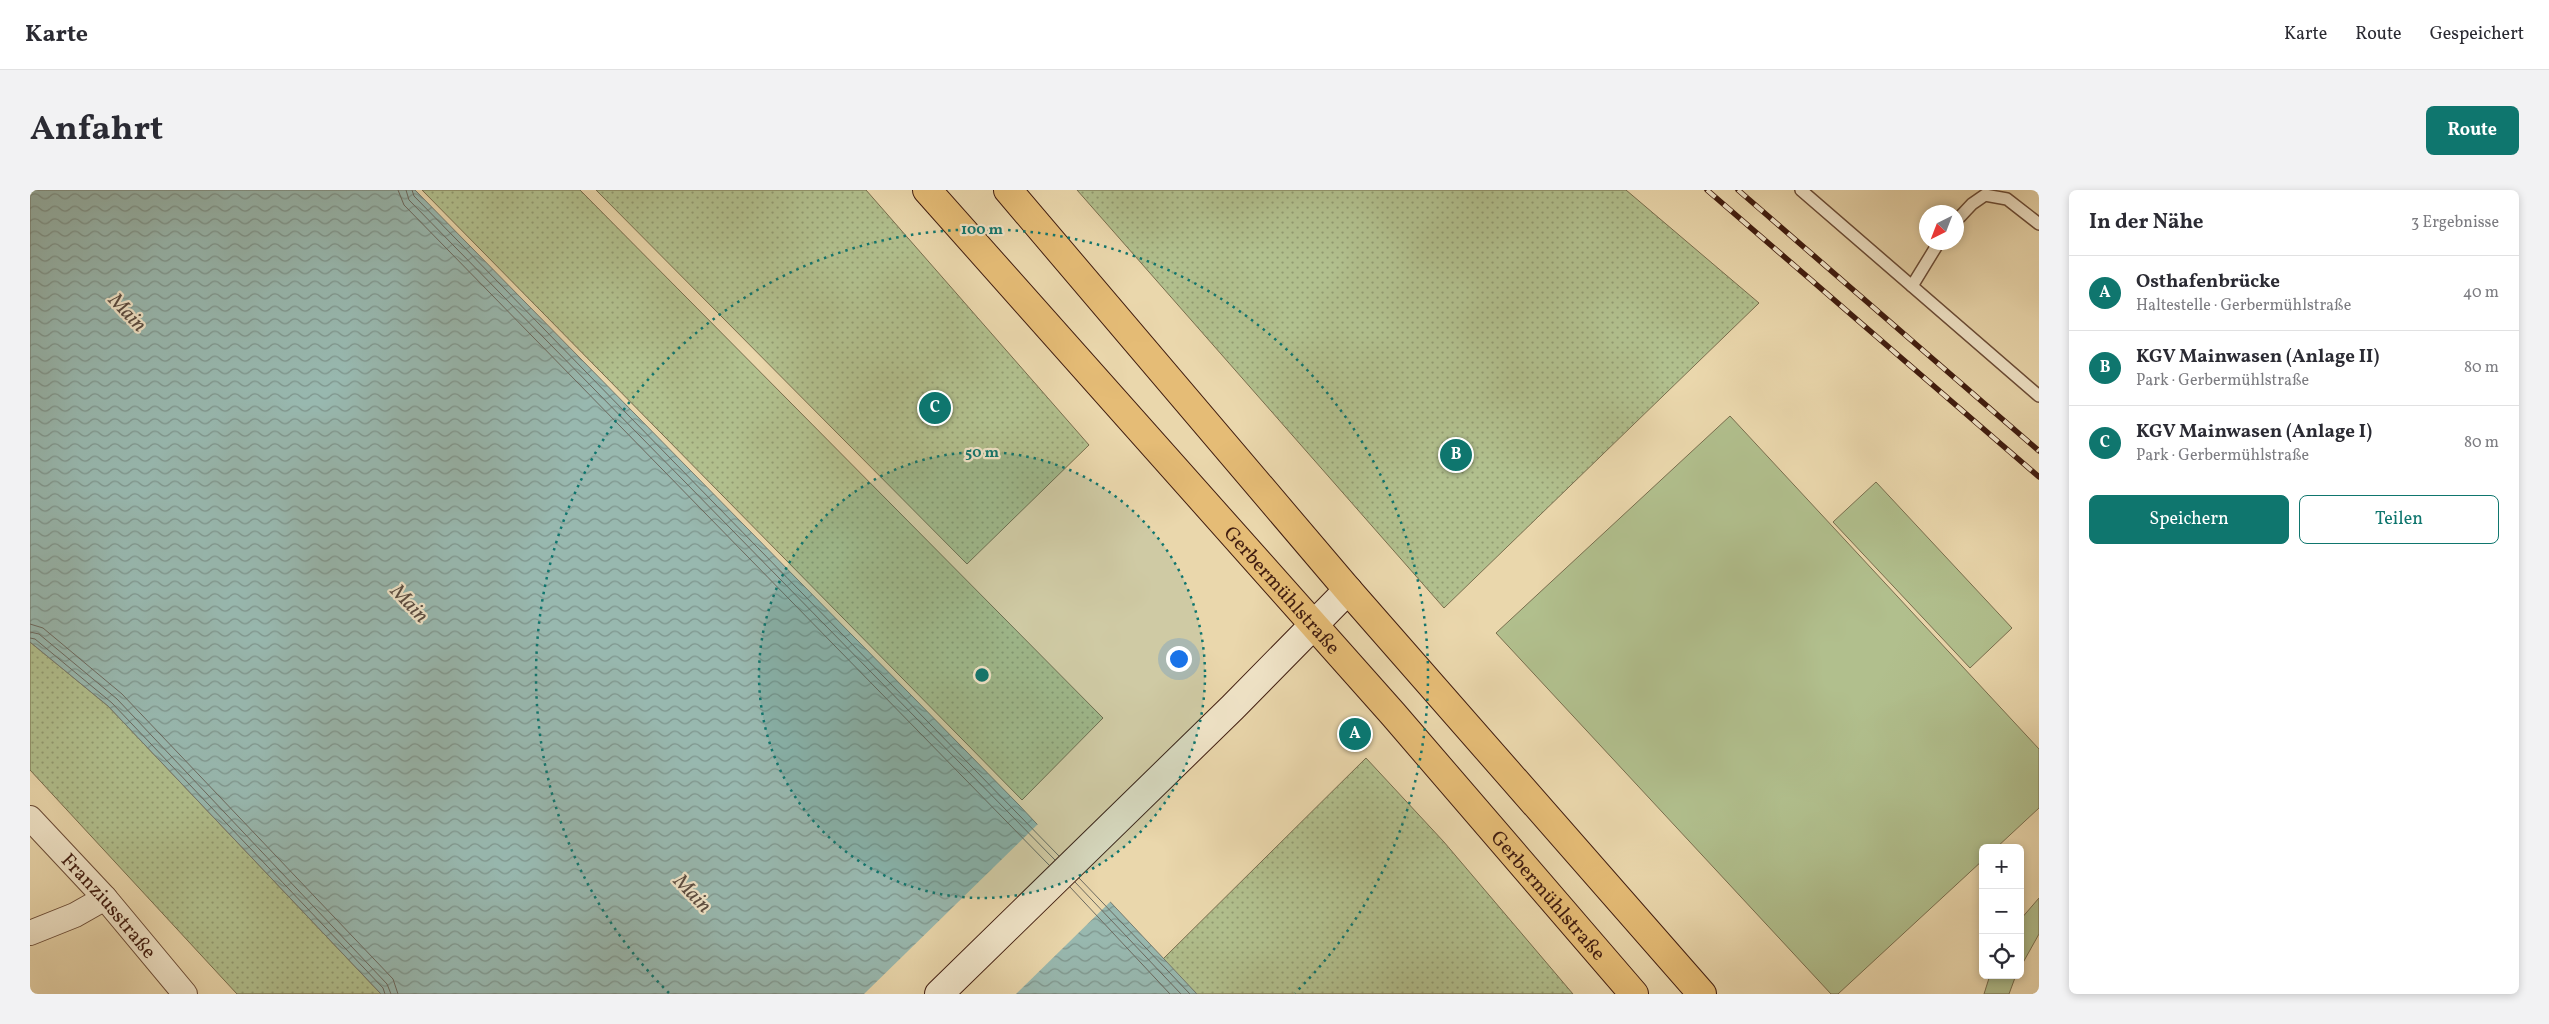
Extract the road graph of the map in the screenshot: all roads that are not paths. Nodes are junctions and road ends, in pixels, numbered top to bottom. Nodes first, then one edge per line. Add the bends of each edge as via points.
1 (927, 190) edge
2 (1008, 190) edge
3 (1801, 190) edge
4 (1964, 212) edge
5 (2039, 224) edge
6 (1934, 250) edge
7 (1912, 286) junction
8 (2039, 396) edge
9 (1348, 590) junction
10 (1313, 625) junction
11 (33, 827) edge
12 (105, 898) junction
13 (30, 933) edge
14 (185, 994) edge
15 (939, 994) edge
16 (1634, 994) edge
17 (1702, 994) edge

1 - 10 main road, Gerbermühlstraße
2 - 9 main road
3 - 7 lane
4 - 5 lane via 1985,195 2007,198
6 - 7 lane
7 - 8 lane
9 - 10 street
9 - 17 main road
10 - 15 street
10 - 16 main road, Gerbermühlstraße via 1394,714
11 - 12 street, Franziusstraße
12 - 13 street via 75,915
12 - 14 street, Franziusstraße

